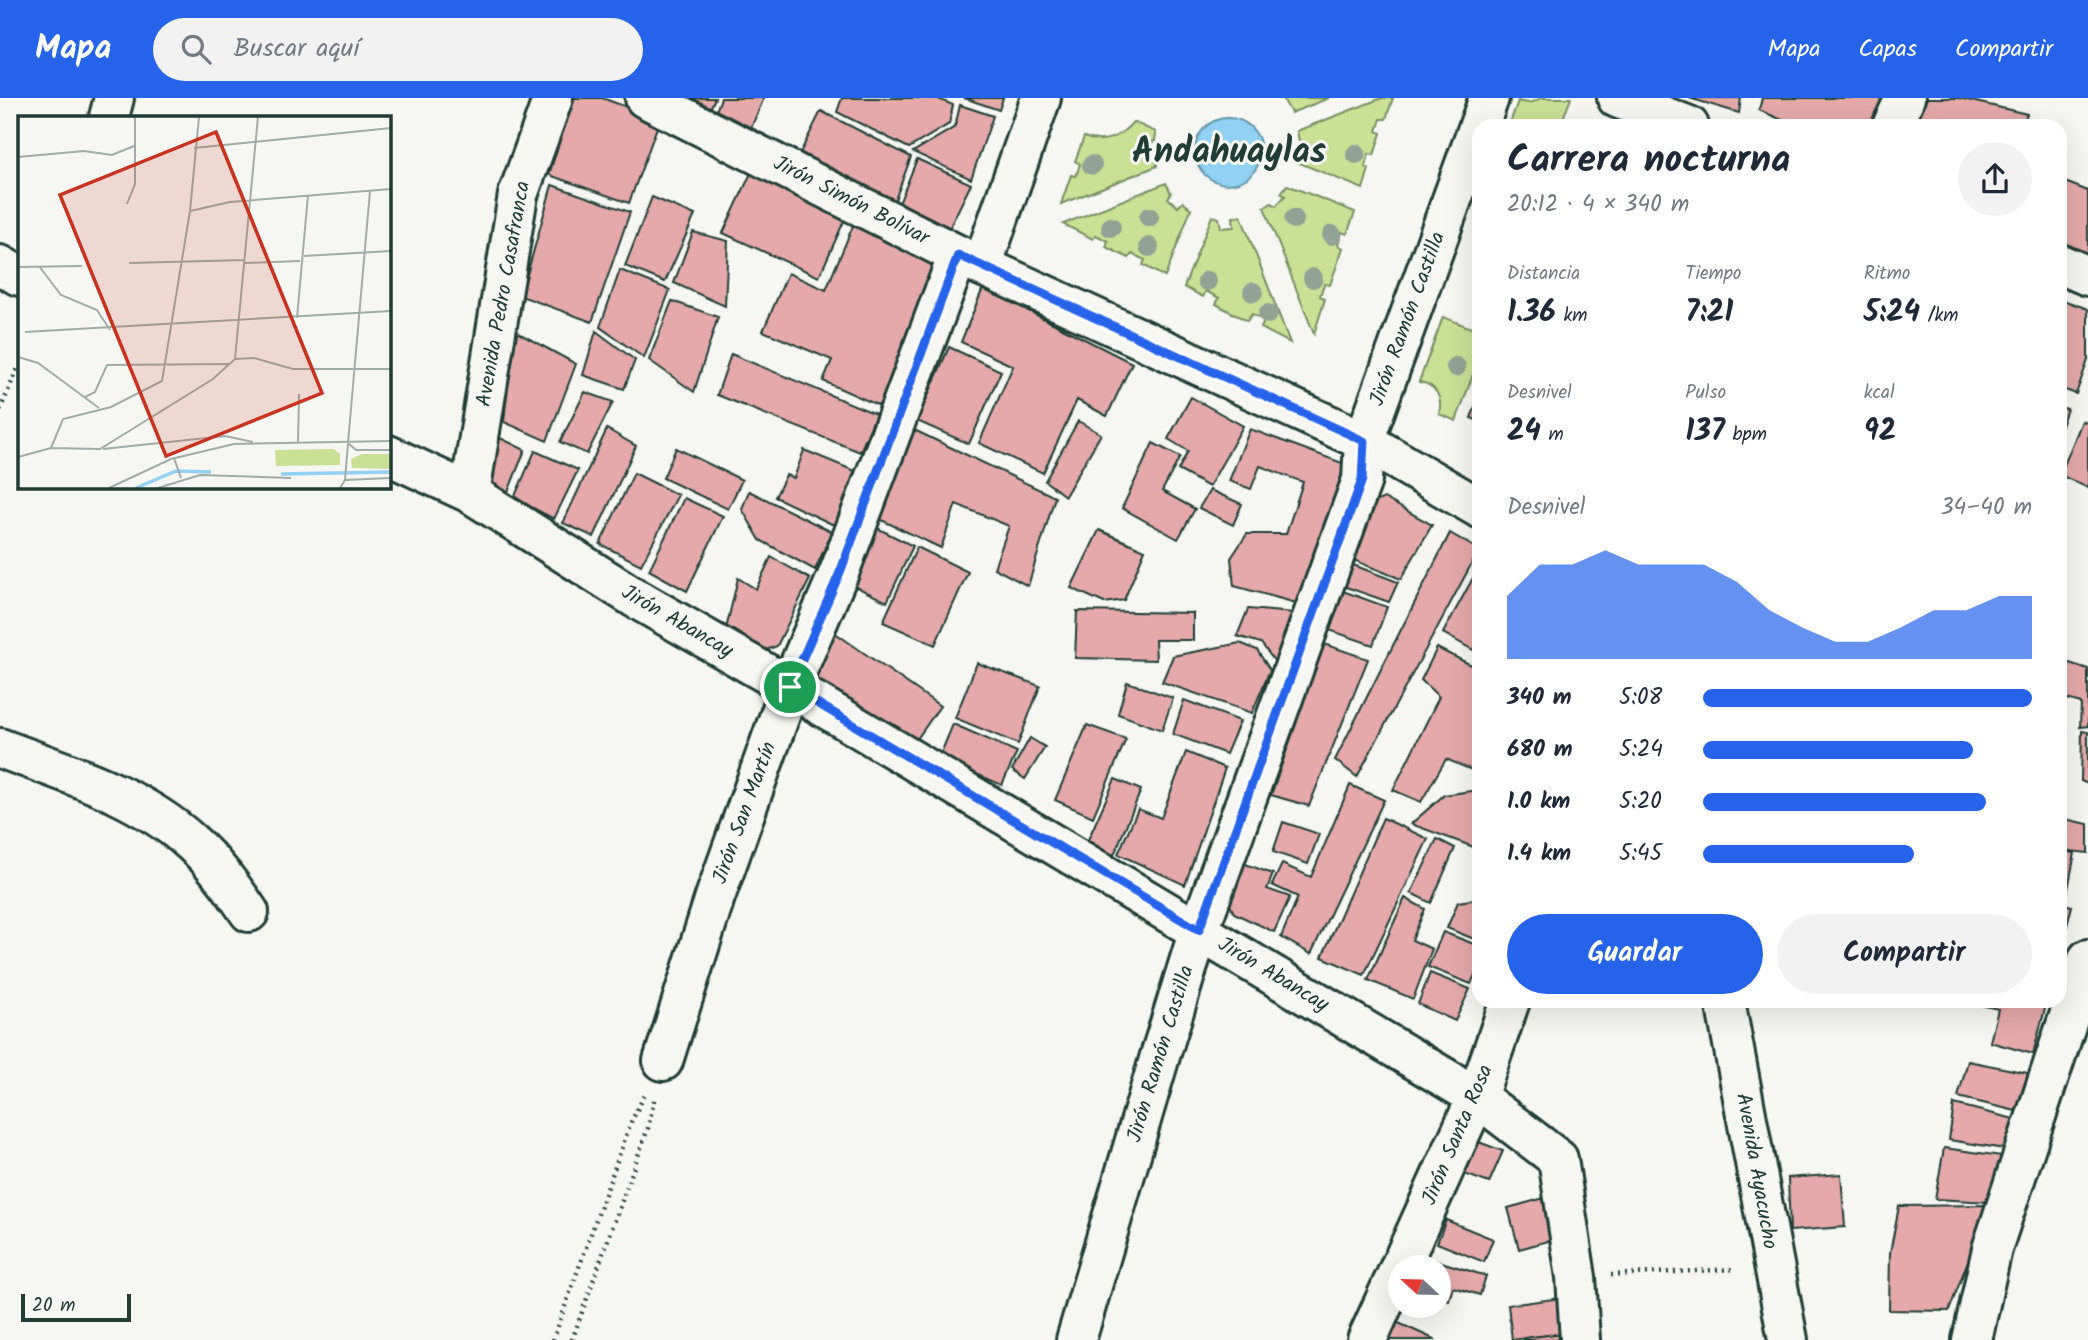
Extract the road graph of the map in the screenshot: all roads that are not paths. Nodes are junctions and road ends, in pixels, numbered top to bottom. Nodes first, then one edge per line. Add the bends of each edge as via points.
1 (114, 98) edge
2 (553, 98) edge
3 (645, 98) edge
4 (1041, 98) edge
5 (1489, 98) edge
6 (1617, 98) edge
7 (1905, 98) edge
8 (109, 116) edge
9 (1481, 119) edge
10 (1671, 119) edge
11 (1895, 119) edge
12 (1472, 145) edge
13 (970, 261) junction
14 (0, 265) edge
15 (2067, 267) edge
16 (18, 275) edge
17 (2088, 276) edge
18 (1364, 441) junction
19 (390, 456) edge
20 (470, 493) junction
21 (1472, 504) edge
22 (790, 687) junction
23 (0, 748) edge
24 (249, 912) dead end
25 (1199, 930) junction
26 (2088, 959) edge
27 (1508, 1008) edge
28 (1726, 1008) edge
29 (663, 1061) road end
30 (1477, 1097) junction
31 (1405, 1255) edge
32 (1388, 1294) edge
33 (1076, 1340) edge
34 (1367, 1340) edge
35 (1580, 1340) edge
36 (1788, 1340) edge
37 (1972, 1340) edge

1 - 8 street
2 - 20 street, Avenida Pedro Casafranca via 518,195
3 - 13 street, Jirón Simón Bolívar
4 - 13 street, Jirón San Martín
5 - 9 street, Jirón Ramón Castilla
6 - 10 street
7 - 11 street
12 - 18 street, Jirón Ramón Castilla
13 - 18 street, Jirón Simón Bolívar
13 - 22 street, Jirón San Martín
14 - 16 street
15 - 17 street
18 - 21 street
18 - 25 street, Jirón Ramón Castilla via 1362,480
19 - 20 street, Jirón Abancay
20 - 22 street, Jirón Abancay via 635,598
22 - 25 street, Jirón Abancay
22 - 29 street, Jirón San Martín
23 - 24 street via 104,788 164,820 212,863
25 - 30 street, Jirón Abancay
25 - 33 street, Jirón Ramón Castilla
26 - 37 street via 1992,1249
27 - 30 street, Jirón Santa Rosa
28 - 36 street, Avenida Ayacucho
30 - 31 street, Jirón Santa Rosa
30 - 35 street, Jirón Abancay via 1558,1158 1576,1277
32 - 34 street, Jirón Santa Rosa

